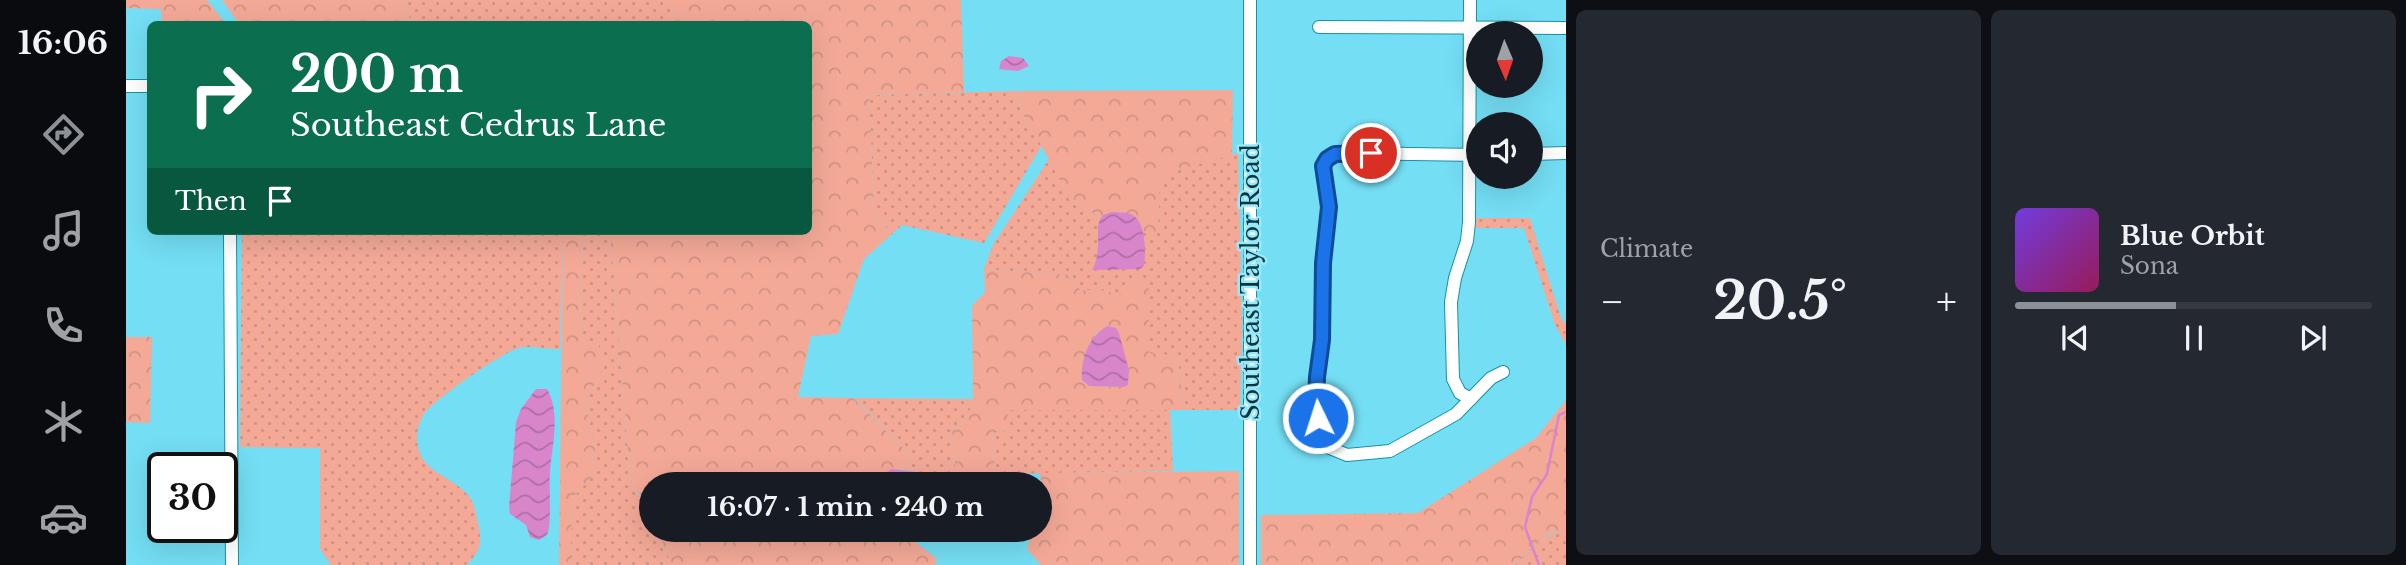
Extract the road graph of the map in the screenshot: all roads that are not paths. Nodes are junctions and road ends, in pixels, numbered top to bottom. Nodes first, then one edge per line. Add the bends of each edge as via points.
1 (1250, 0) edge
2 (1470, 0) edge
3 (1470, 21) edge
4 (1319, 27) dead end
5 (1466, 27) edge
6 (1544, 28) edge
7 (1566, 28) edge
8 (126, 86) edge
9 (147, 86) edge
10 (1566, 153) edge
11 (1543, 154) edge
12 (1466, 155) edge
13 (1471, 189) edge
14 (230, 235) edge
15 (1503, 372) dead end
16 (1471, 399) junction
17 (232, 565) edge
18 (1250, 565) edge

1 - 18 street, Southeast Taylor Road
2 - 3 street
4 - 5 street
6 - 7 street
8 - 9 street
10 - 11 street
12 - 16 street via 1323,155 1329,207 1316,405 1326,453 1347,455 1390,451 1456,414
13 - 16 street via 1467,241 1451,302 1453,379 1460,393
14 - 17 street
15 - 16 street

